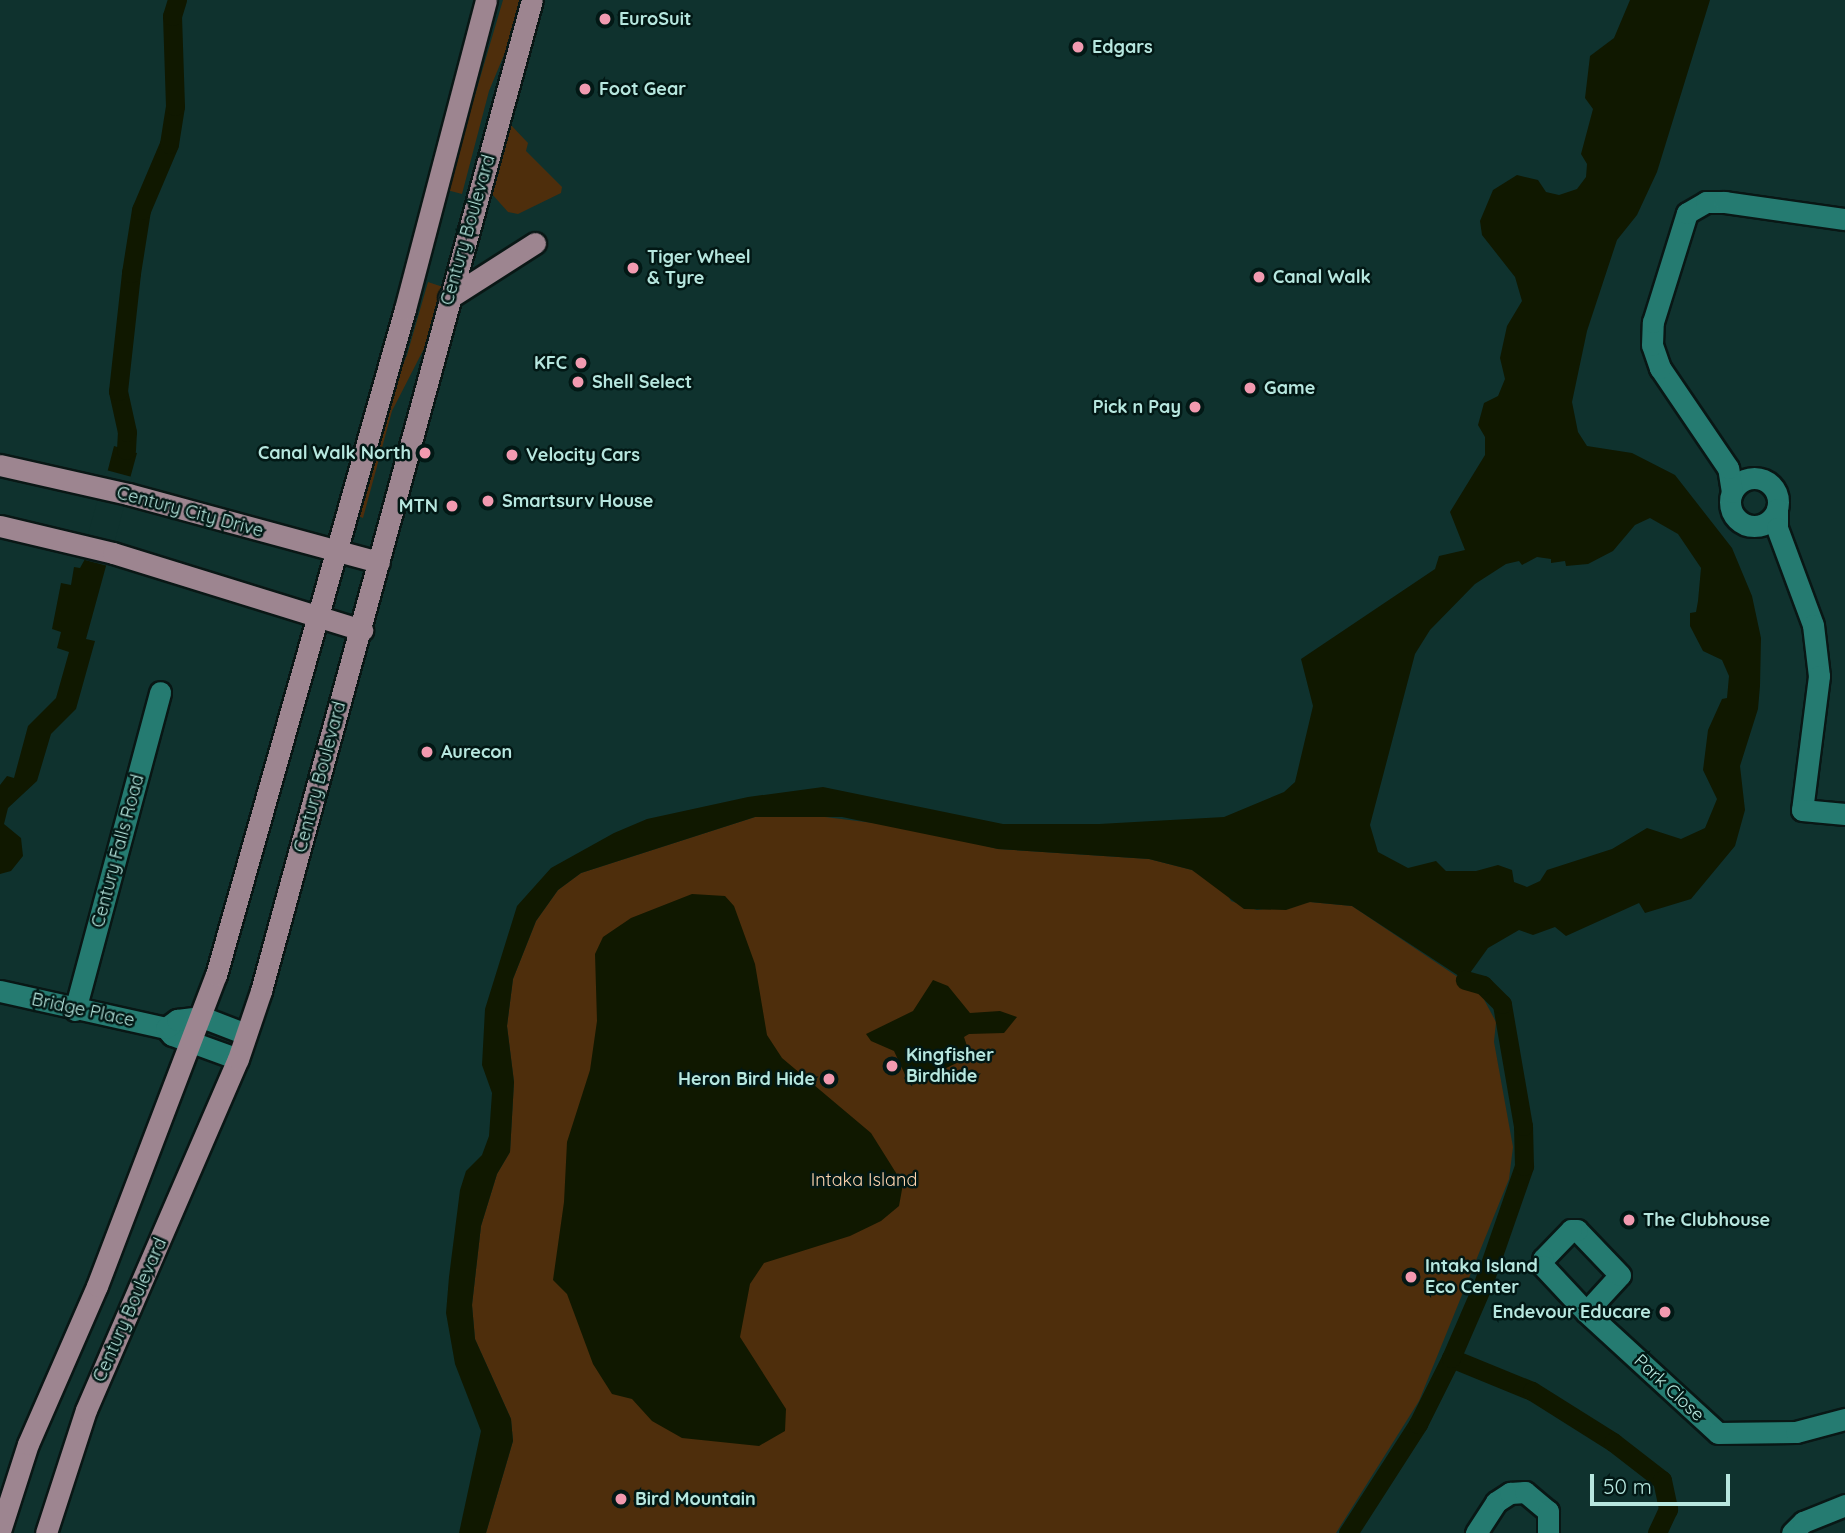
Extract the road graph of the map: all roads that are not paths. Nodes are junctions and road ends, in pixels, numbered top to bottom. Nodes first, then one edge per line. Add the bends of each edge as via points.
1 (486, 0) edge
2 (532, 0) edge
3 (1845, 219) edge
4 (535, 243) dead end
5 (449, 298) junction
6 (0, 466) edge
7 (1728, 468) junction
8 (1755, 478) junction
9 (1732, 492) junction
10 (1777, 509) junction
11 (1755, 525) junction
12 (0, 526) edge
13 (337, 551) junction
14 (1787, 555) junction
15 (379, 562) junction
16 (320, 617) junction
17 (362, 630) junction
18 (160, 692) dead end
19 (1845, 814) edge
20 (0, 991) edge
21 (75, 1010) junction
22 (202, 1017) junction
23 (166, 1028) junction
24 (246, 1034) junction
25 (193, 1042) junction
26 (237, 1059) junction
27 (1586, 1312) dead end
28 (1845, 1419) edge
29 (1845, 1505) edge
30 (0, 1531) edge
31 (46, 1533) edge
32 (1476, 1533) edge
33 (1548, 1533) edge
34 (1792, 1533) edge

1 - 13 main road
2 - 5 main road, Century Boulevard
3 - 7 street via 1725,202 1706,202 1687,213 1653,322 1652,345 1660,368
4 - 5 main road
5 - 15 main road, Century Boulevard
6 - 13 main road, Century City Drive via 128,494
7 - 8 street
7 - 9 street
8 - 9 street via 1741,482
8 - 10 street via 1773,487
9 - 11 street via 1731,508 1738,518
10 - 11 street via 1768,521
10 - 14 street via 1777,528
11 - 14 street
12 - 16 main road via 113,553
13 - 15 main road, Century City Drive
13 - 16 main road
14 - 19 street via 1813,625 1819,676 1802,810
15 - 17 main road, Century Boulevard
16 - 17 main road
16 - 22 main road
17 - 24 main road, Century Boulevard
18 - 21 street, Century Falls Road
20 - 21 street, Bridge Place
21 - 23 street, Bridge Place
22 - 23 street, Bridge Place via 177,1020
22 - 24 street
22 - 25 main road
23 - 25 street, Bridge Place
24 - 26 main road, Century Boulevard
25 - 26 street, Bridge Place
25 - 30 main road via 97,1286 28,1444
26 - 31 main road, Century Boulevard via 86,1410
27 - 28 street, Park Close via 1718,1433 1796,1432
29 - 34 street via 1803,1522
32 - 33 street via 1496,1502 1510,1493 1525,1492 1548,1511

